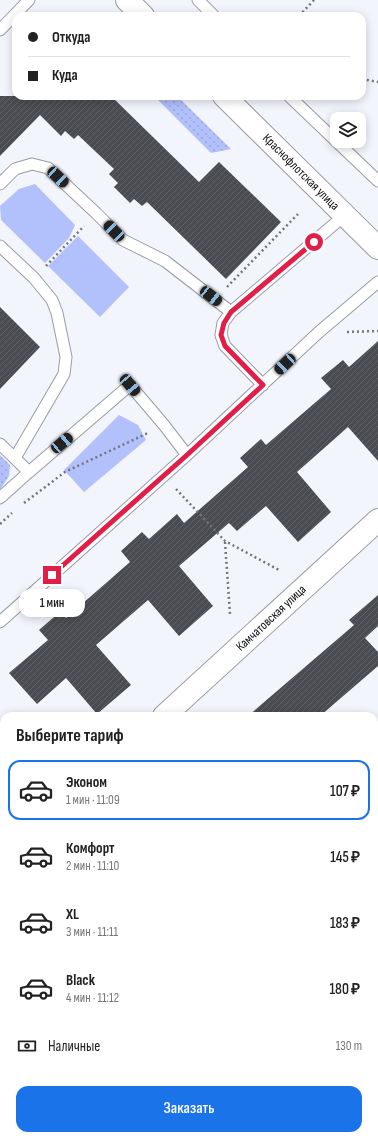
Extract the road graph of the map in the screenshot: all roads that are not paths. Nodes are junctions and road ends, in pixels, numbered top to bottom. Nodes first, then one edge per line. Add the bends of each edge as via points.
1 (29, 0) edge
2 (127, 0) edge
3 (198, 0) edge
4 (17, 12) edge
5 (139, 12) edge
6 (210, 12) edge
7 (12, 18) edge
8 (0, 30) edge
9 (229, 100) edge
10 (293, 100) edge
11 (378, 181) edge
12 (0, 184) edge
13 (345, 215) junction
14 (0, 246) edge
15 (378, 248) edge
16 (378, 282) edge
17 (231, 312) junction
18 (263, 385) junction
19 (0, 444) edge
20 (187, 455) junction
21 (14, 458) junction
22 (28, 472) junction
23 (0, 498) edge
24 (378, 520) edge
25 (0, 622) edge
26 (168, 712) edge

1 - 4 lane
2 - 5 street
3 - 6 lane
7 - 8 lane
9 - 13 street, Краснофлотская улица
10 - 11 lane
12 - 17 lane via 15,169 32,164 48,168 122,240 165,261
13 - 15 street, Краснофлотская улица
13 - 17 lane
14 - 21 lane via 34,278 52,300 66,357 64,374
16 - 18 lane via 319,332
17 - 18 lane via 224,323 221,335 225,346
18 - 20 lane
19 - 21 lane
20 - 22 lane via 130,385
20 - 25 lane
21 - 22 lane
22 - 23 lane
24 - 26 street, Камчатовская улица

